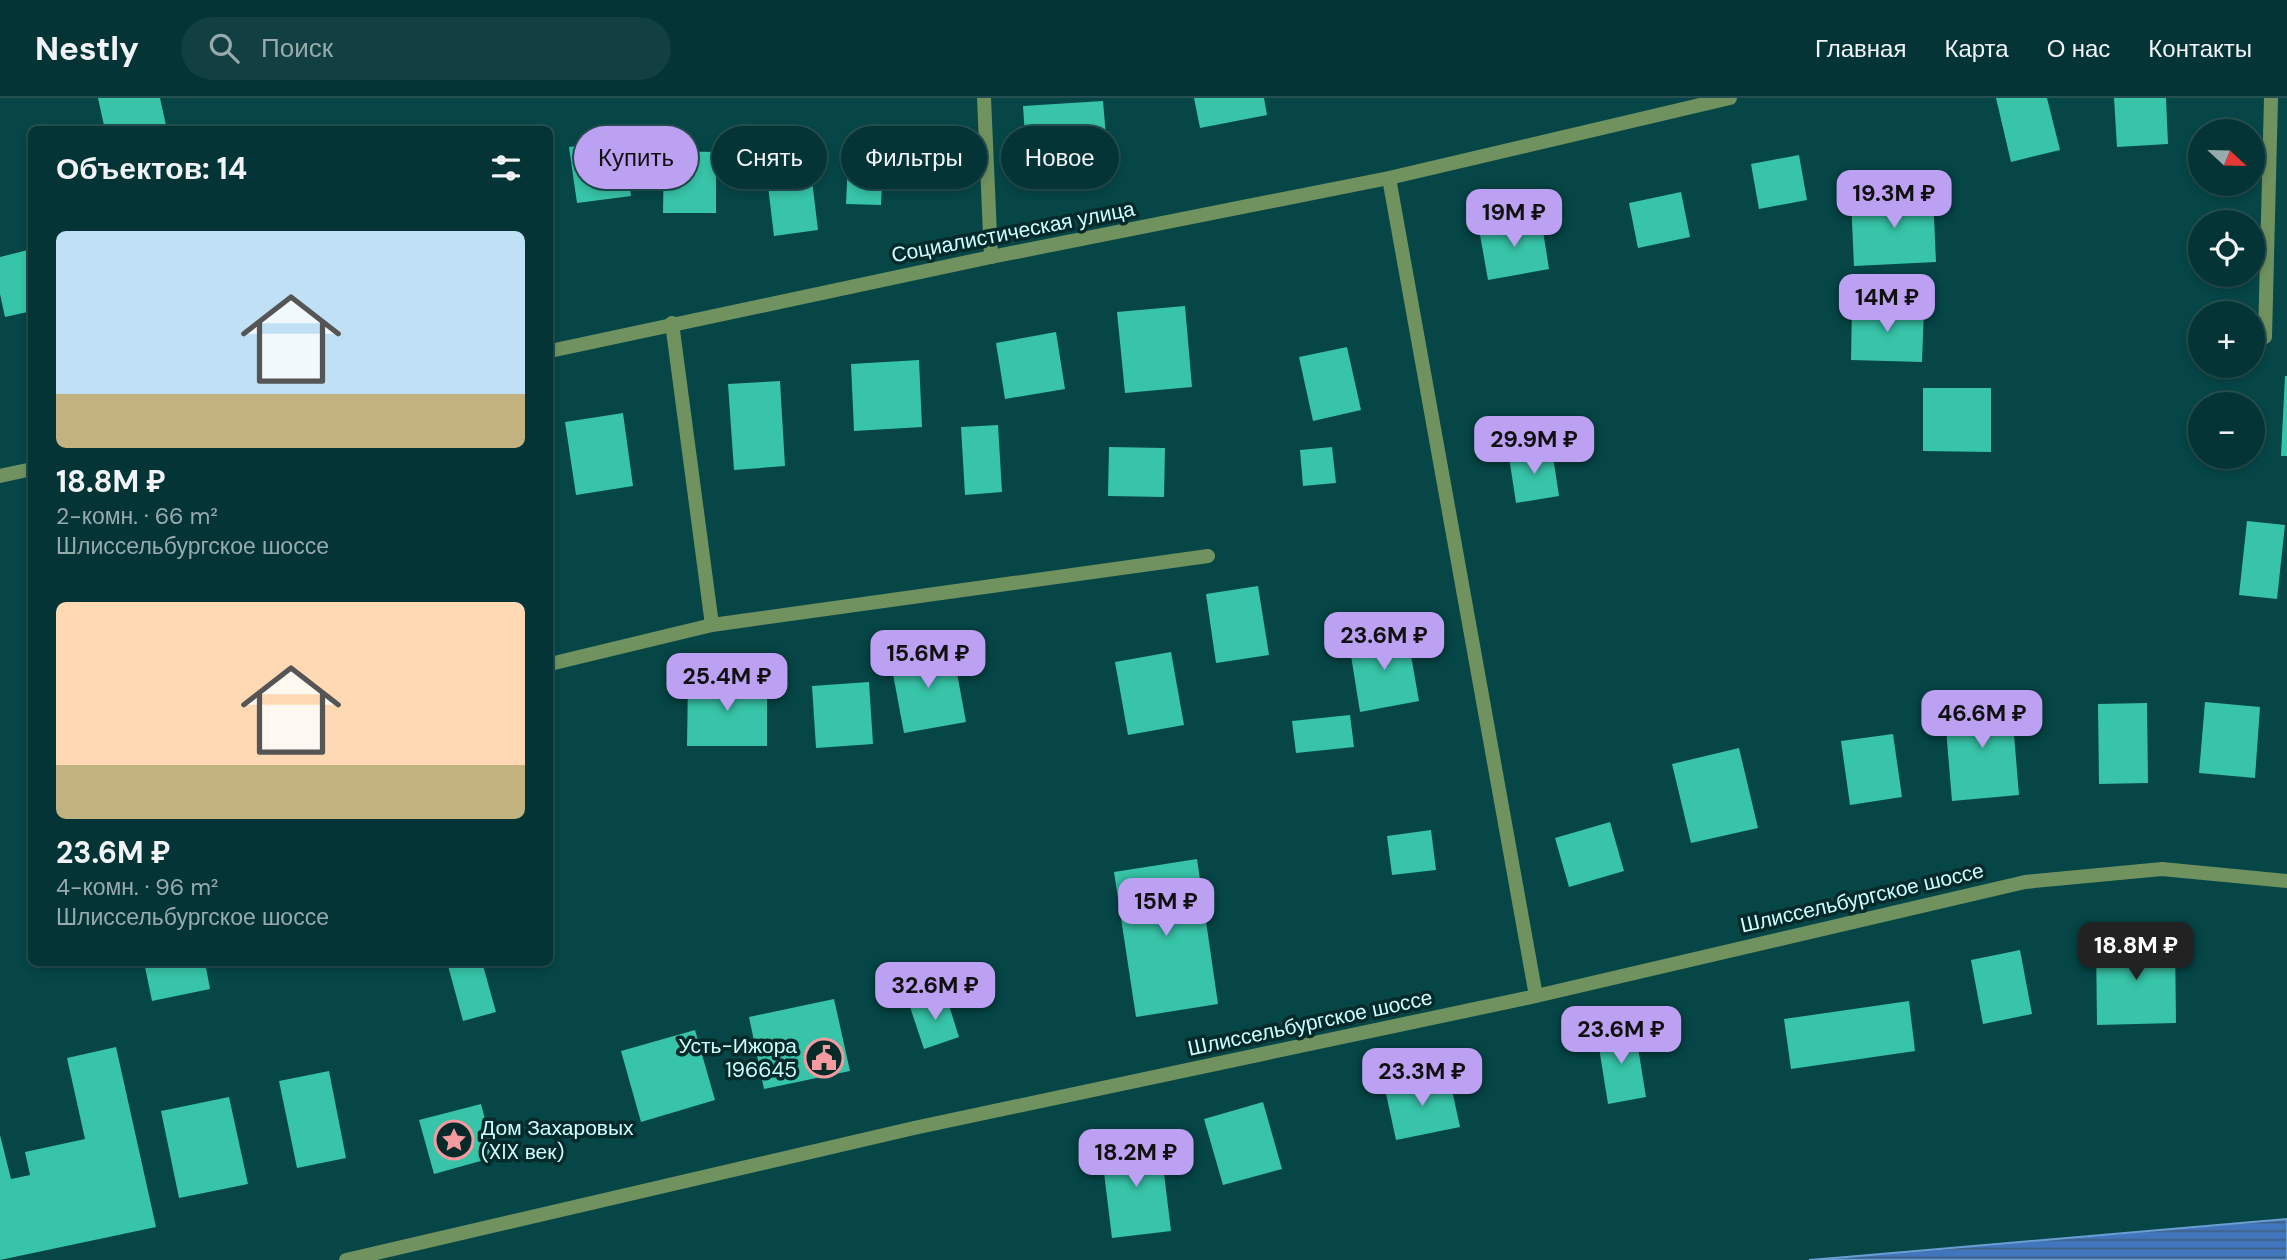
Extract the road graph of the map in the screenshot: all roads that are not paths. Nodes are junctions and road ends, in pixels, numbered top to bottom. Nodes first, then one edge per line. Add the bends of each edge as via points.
1 (984, 98) edge
2 (1730, 98) edge
3 (2271, 98) edge
4 (1389, 178) junction
5 (990, 257) junction
6 (673, 323) junction
7 (2265, 337) dead end
8 (553, 350) edge
9 (28, 470) edge
10 (0, 476) edge
11 (1209, 556) dead end
12 (712, 625) junction
13 (553, 663) edge
14 (2287, 881) edge
15 (1536, 996) junction
16 (346, 1260) edge

1 - 5 street
2 - 4 street, Социалистическая улица
3 - 7 street
4 - 5 street, Социалистическая улица
4 - 15 street
5 - 6 street, Социалистическая улица
6 - 8 street, Социалистическая улица
6 - 12 street
9 - 10 street
11 - 12 street
12 - 13 street
14 - 15 street, Шлиссельбургское шоссе via 2162,869 2025,882
15 - 16 street, Шлиссельбургское шоссе via 914,1128

